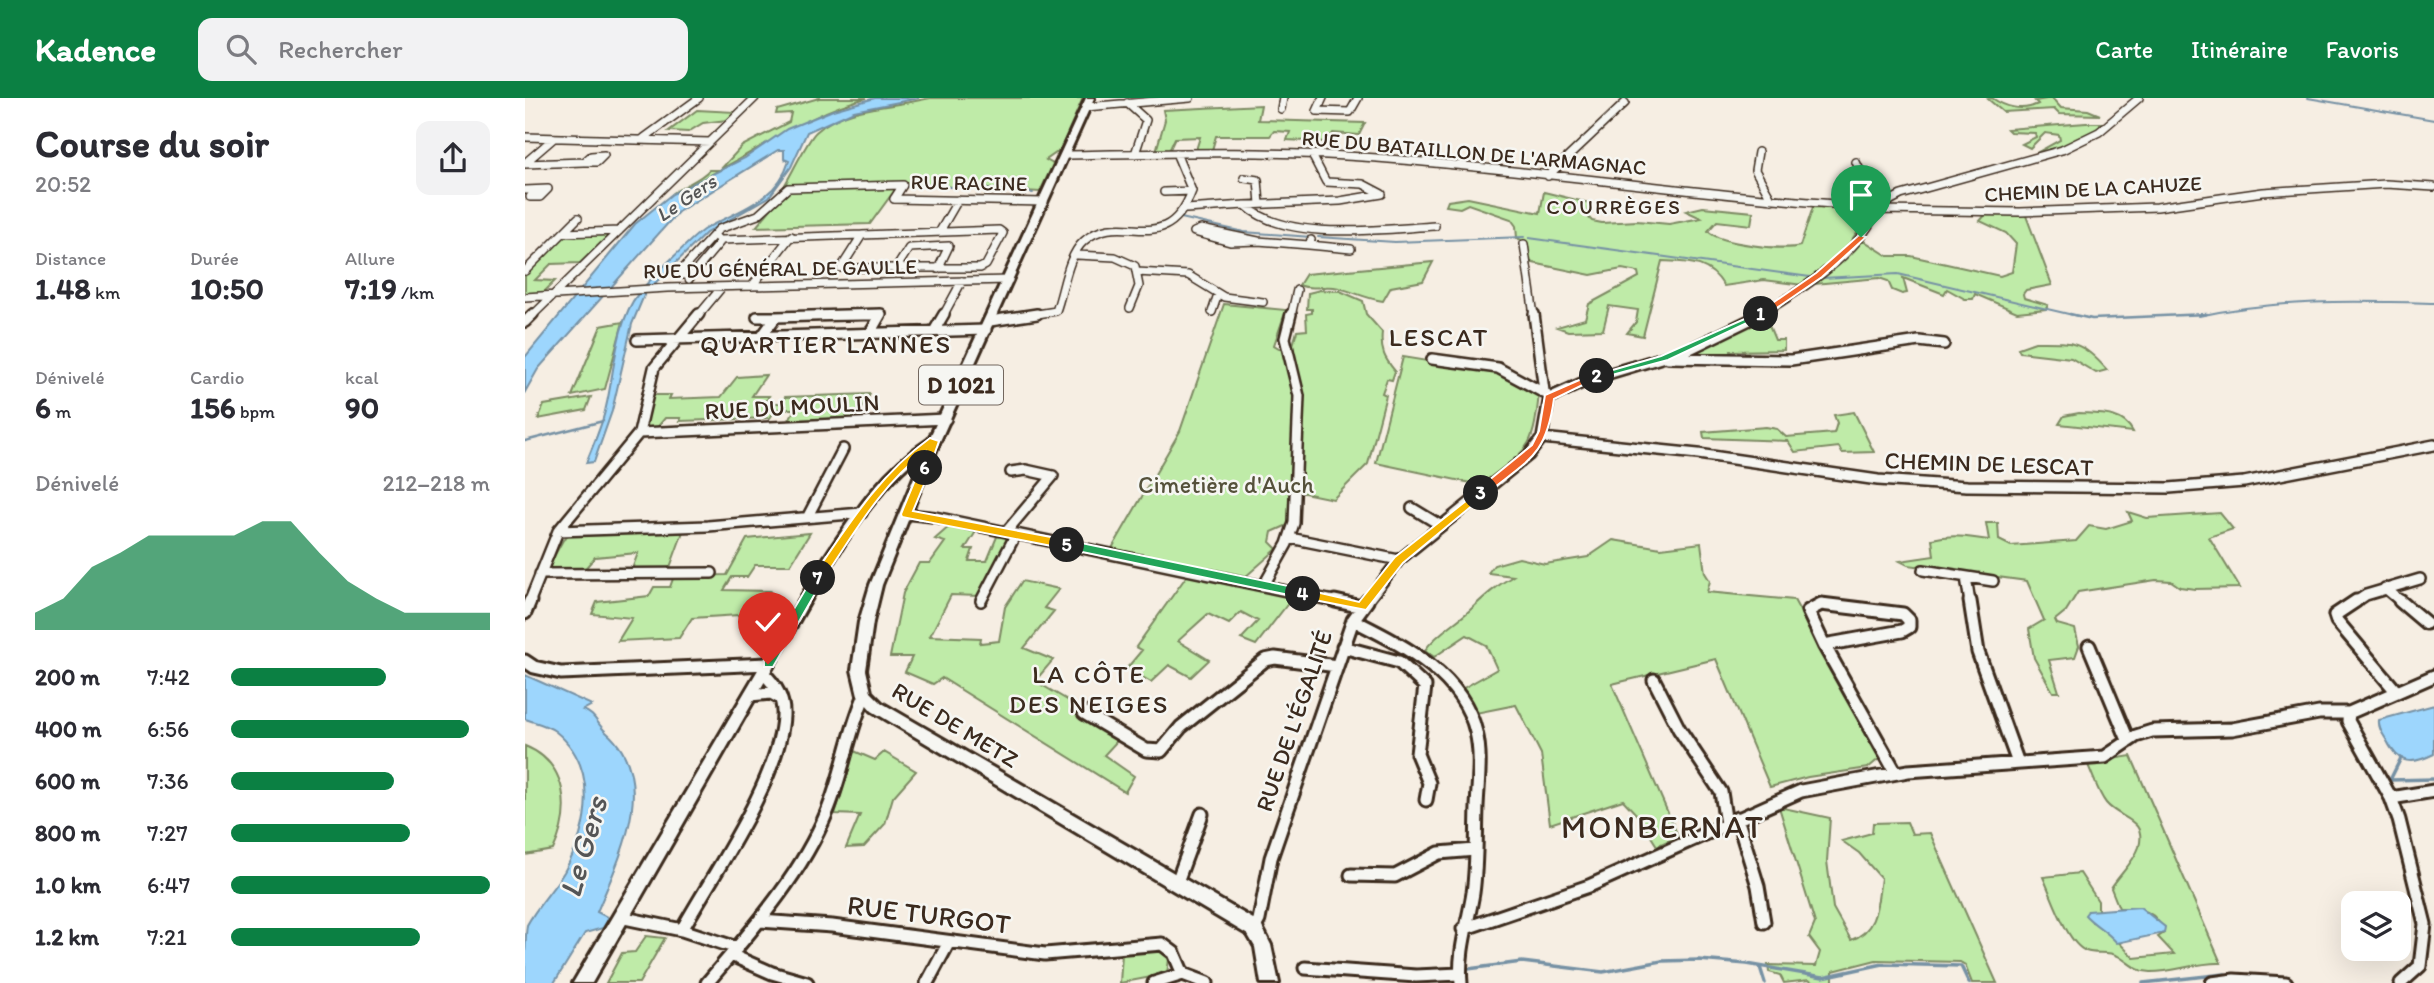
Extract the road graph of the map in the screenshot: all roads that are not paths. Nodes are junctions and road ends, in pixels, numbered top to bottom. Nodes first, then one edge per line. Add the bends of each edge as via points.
1 (699, 98) edge
2 (755, 98) edge
3 (1090, 98) edge
4 (1190, 98) edge
5 (1283, 98) edge
6 (1323, 98) edge
7 (1358, 98) edge
8 (2139, 98) edge
9 (1127, 103) junction
10 (1625, 103) dead end
11 (1086, 107) junction
12 (1281, 109) dead end
13 (525, 137) edge
14 (554, 138) junction
15 (644, 138) junction
16 (710, 142) junction
17 (1758, 152) dead end
18 (1176, 153) junction
19 (1135, 154) junction
20 (1065, 155) junction
21 (1312, 155) junction
22 (1856, 162) dead end
23 (583, 163) dead end
24 (525, 164) edge
25 (535, 164) junction
26 (525, 173) edge
27 (1548, 176) junction
28 (1244, 178) dead end
29 (2434, 187) edge
30 (525, 190) edge
31 (538, 190) dead end
32 (1192, 191) junction
33 (1164, 192) dead end
34 (958, 200) junction
35 (1772, 200) junction
36 (2042, 201) dead end
37 (1044, 202) junction
38 (1260, 204) junction
39 (1245, 205) junction
40 (1186, 209) junction
41 (1878, 209) junction
42 (2020, 212) junction
43 (578, 218) dead end
44 (1435, 226) dead end
45 (619, 230) junction
46 (1316, 230) junction
47 (940, 231) junction
48 (563, 233) junction
49 (863, 234) junction
50 (791, 236) junction
51 (721, 240) junction
52 (707, 241) junction
53 (1258, 241) junction
54 (1524, 244) dead end
55 (1309, 245) junction
56 (1351, 249) dead end
57 (1077, 255) junction
58 (938, 269) junction
59 (895, 270) junction
60 (916, 270) junction
61 (525, 271) edge
62 (1137, 272) junction
63 (691, 276) junction
64 (1009, 280) junction
65 (962, 281) junction
66 (909, 283) junction
67 (752, 286) junction
68 (722, 287) junction
69 (681, 288) junction
70 (1297, 290) dead end
71 (1218, 294) junction
72 (552, 296) junction
73 (525, 297) edge
74 (1263, 302) dead end
75 (1131, 308) dead end
76 (1212, 312) dead end
77 (757, 317) dead end
78 (776, 317) junction
79 (525, 322) edge
80 (988, 326) junction
81 (934, 331) junction
82 (870, 333) junction
83 (762, 337) junction
84 (679, 339) junction
85 (637, 340) dead end
86 (1944, 344) dead end
87 (1664, 358) junction
88 (1432, 359) dead end
89 (1547, 395) junction
90 (946, 419) junction
91 (639, 433) junction
92 (1542, 438) junction
93 (934, 441) junction
94 (2434, 445) edge
95 (843, 449) dead end
96 (1011, 472) dead end
97 (1412, 508) dead end
98 (862, 513) junction
99 (906, 514) junction
100 (807, 516) junction
101 (1440, 525) junction
102 (558, 531) junction
103 (1011, 533) junction
104 (1290, 538) junction
105 (1399, 560) junction
106 (1923, 570) dead end
107 (540, 573) junction
108 (712, 573) dead end
109 (1966, 577) junction
110 (2420, 579) dead end
111 (1993, 581) dead end
112 (1264, 585) junction
113 (2385, 588) junction
114 (981, 601) dead end
115 (1362, 607) junction
116 (525, 613) edge
117 (1353, 620) junction
118 (2426, 623) dead end
119 (1396, 641) junction
120 (1824, 645) junction
121 (2089, 646) dead end
122 (1343, 647) junction
123 (1381, 654) junction
124 (525, 660) edge
125 (1336, 666) junction
126 (765, 668) junction
127 (2434, 676) edge
128 (1654, 680) dead end
129 (2395, 690) junction
130 (750, 695) junction
131 (865, 695) junction
132 (780, 698) junction
133 (1084, 713) dead end
134 (2349, 713) junction
135 (2128, 740) junction
136 (2018, 763) junction
137 (1896, 773) junction
138 (2434, 791) edge
139 (2391, 797) junction
140 (1426, 800) dead end
141 (1202, 814) dead end
142 (1732, 821) junction
143 (1475, 850) junction
144 (1351, 876) dead end
145 (1177, 882) junction
146 (620, 917) junction
147 (759, 920) junction
148 (1764, 922) dead end
149 (1257, 925) junction
150 (1464, 929) junction
151 (682, 930) junction
152 (949, 942) junction
153 (734, 951) junction
154 (1305, 968) dead end
155 (1183, 974) junction
156 (1461, 978) edge
157 (582, 983) edge
158 (708, 983) edge
159 (807, 983) edge
160 (927, 983) edge
161 (1154, 983) edge
162 (1207, 983) edge
163 (1270, 983) edge
164 (2212, 983) edge
165 (2286, 983) edge
166 (2401, 983) edge

1 - 15 street
2 - 16 street
3 - 11 main road, D 1021
4 - 9 street
5 - 12 street
6 - 7 street via 1317,111 1350,112
8 - 41 street via 2099,132 2062,150 1901,195
9 - 11 street
9 - 19 street via 1146,120
10 - 27 street
11 - 20 main road, D 1021
13 - 14 street
14 - 15 street
14 - 24 street
15 - 16 street
16 - 45 street
17 - 35 street via 1754,167
18 - 19 street, RUE DU BATAILLON DE L'ARMAGNAC
18 - 21 street, RUE DU BATAILLON DE L'ARMAGNAC
18 - 32 street
19 - 20 street, RUE DU BATAILLON DE L'ARMAGNAC
20 - 37 main road, D 1021
21 - 27 street, RUE DU BATAILLON DE L'ARMAGNAC
21 - 38 street via 1326,182 1363,184 1382,194 1342,201
22 - 41 street
23 - 25 street
24 - 25 street
25 - 26 street
27 - 35 street, RUE DU BATAILLON DE L'ARMAGNAC
28 - 38 street via 1258,180
29 - 42 street, CHEMIN DE LA CAHUZE via 2335,187 2263,192 2170,207
30 - 31 street
32 - 33 street
32 - 40 street
34 - 37 street, RUE RACINE
34 - 47 street
34 - 52 street, RUE RACINE via 894,199 903,186 788,188 758,215 725,226
35 - 41 street, RUE DU BATAILLON DE L'ARMAGNAC
36 - 42 street via 2045,206
37 - 64 main road, D 1021
38 - 39 street
39 - 40 street
39 - 46 street via 1255,214
40 - 57 street via 1159,229 1091,236
41 - 42 street, CHEMIN DE LA CAHUZE
41 - 87 street via 1861,237 1790,296 1733,329
43 - 48 street
44 - 46 street
45 - 48 street
45 - 72 street
46 - 55 street
47 - 49 street
47 - 58 street via 1003,233 984,267
48 - 61 street
49 - 50 street
49 - 59 street via 841,269
50 - 51 street
50 - 67 street
51 - 52 street
51 - 63 street
52 - 63 street via 678,274
53 - 53 street via 1201,229 1194,232 1230,242
53 - 55 street
54 - 89 street
55 - 56 street
57 - 62 street via 1124,259
57 - 80 street via 1054,313
58 - 59 street via 949,246 908,249
58 - 60 street
59 - 60 street
60 - 66 street
62 - 71 street via 1188,275
62 - 75 street via 1138,291
63 - 69 street
64 - 65 street, RUE DU GÉNÉRAL DE GAULLE
64 - 80 main road, D 1021
65 - 66 street, RUE DU GÉNÉRAL DE GAULLE
65 - 81 street
66 - 67 street, RUE DU GÉNÉRAL DE GAULLE
67 - 68 street, RUE DU GÉNÉRAL DE GAULLE
68 - 69 street, RUE DU GÉNÉRAL DE GAULLE
68 - 84 street
69 - 72 street, RUE DU GÉNÉRAL DE GAULLE
70 - 104 street via 1285,338 1299,396
71 - 74 street
71 - 76 street
72 - 73 street, RUE DU GÉNÉRAL DE GAULLE
72 - 79 street
77 - 78 street
78 - 82 street via 881,314
78 - 83 street
80 - 81 street
80 - 90 main road, D 1021
81 - 82 street
82 - 83 street
83 - 84 street
84 - 85 street
84 - 91 street via 654,368
86 - 87 street via 1919,341 1764,362
87 - 89 street via 1588,378
88 - 89 street via 1498,368
89 - 92 street
90 - 91 street, RUE DU MOULIN
90 - 93 main road, D 1021
91 - 102 street
92 - 94 street, CHEMIN DE LESCAT via 1878,480 2160,488 2244,482
92 - 101 street, RUE DE L'ÉGALITÉ via 1529,455
93 - 98 main road, D 1021 via 909,457
93 - 99 main road, RUE DE METZ
95 - 100 street
96 - 103 street via 1053,476
97 - 101 street
98 - 100 street
98 - 126 main road, D 1021
99 - 103 street
99 - 131 main road, RUE DE METZ via 870,603 859,670
100 - 102 street via 708,526
101 - 105 street, RUE DE L'ÉGALITÉ
102 - 107 street
103 - 112 street
103 - 114 street
104 - 105 street
104 - 112 street
105 - 115 street, RUE DE L'ÉGALITÉ
106 - 109 street
107 - 108 street
107 - 116 street
109 - 111 street
109 - 136 street via 1978,652
110 - 113 street
112 - 115 street
113 - 118 street
113 - 129 street via 2336,613 2335,618
115 - 117 street, RUE DE L'ÉGALITÉ
117 - 119 street
117 - 122 street, RUE DE L'ÉGALITÉ
119 - 123 street
119 - 143 street via 1450,685 1472,721 1478,772
120 - 120 street via 1809,617 1814,605 1903,614 1909,620 1909,627 1902,631
120 - 137 street
121 - 135 street
122 - 123 street
122 - 125 street, RUE DE L'ÉGALITÉ
123 - 140 street via 1425,686 1417,754 1429,783
124 - 126 street via 534,667 561,673
125 - 133 street via 1275,657 1265,660 1181,727 1161,751 1146,750
125 - 149 street, RUE DE L'ÉGALITÉ via 1271,858
126 - 130 main road, D 1021
126 - 132 street
127 - 129 street
128 - 142 street via 1679,729 1721,792
129 - 134 street
130 - 132 street via 771,693
130 - 146 main road, D 1021
131 - 145 main road, RUE DE METZ via 877,707
131 - 147 street via 828,810 809,850
132 - 151 street via 782,721 771,760
134 - 135 street via 2312,713 2231,730 2148,733
134 - 139 street via 2354,733
135 - 136 street via 2105,757
136 - 137 street
137 - 142 street via 1801,791
138 - 139 street
139 - 166 street via 2425,924 2420,966
141 - 145 street
142 - 148 street via 1758,886
142 - 150 street via 1589,886
143 - 144 street via 1439,853 1395,876
143 - 150 street via 1472,897
145 - 149 main road, RUE DE METZ
146 - 151 street
146 - 157 main road, D 1021
147 - 152 street, RUE TURGOT
147 - 153 street
149 - 163 main road
150 - 156 street via 1459,950
151 - 153 street
152 - 155 street, RUE TURGOT via 1045,954 1162,944 1174,953
152 - 160 street
153 - 158 street
153 - 159 street via 772,973
154 - 156 street
155 - 161 street
155 - 162 street
164 - 165 street

